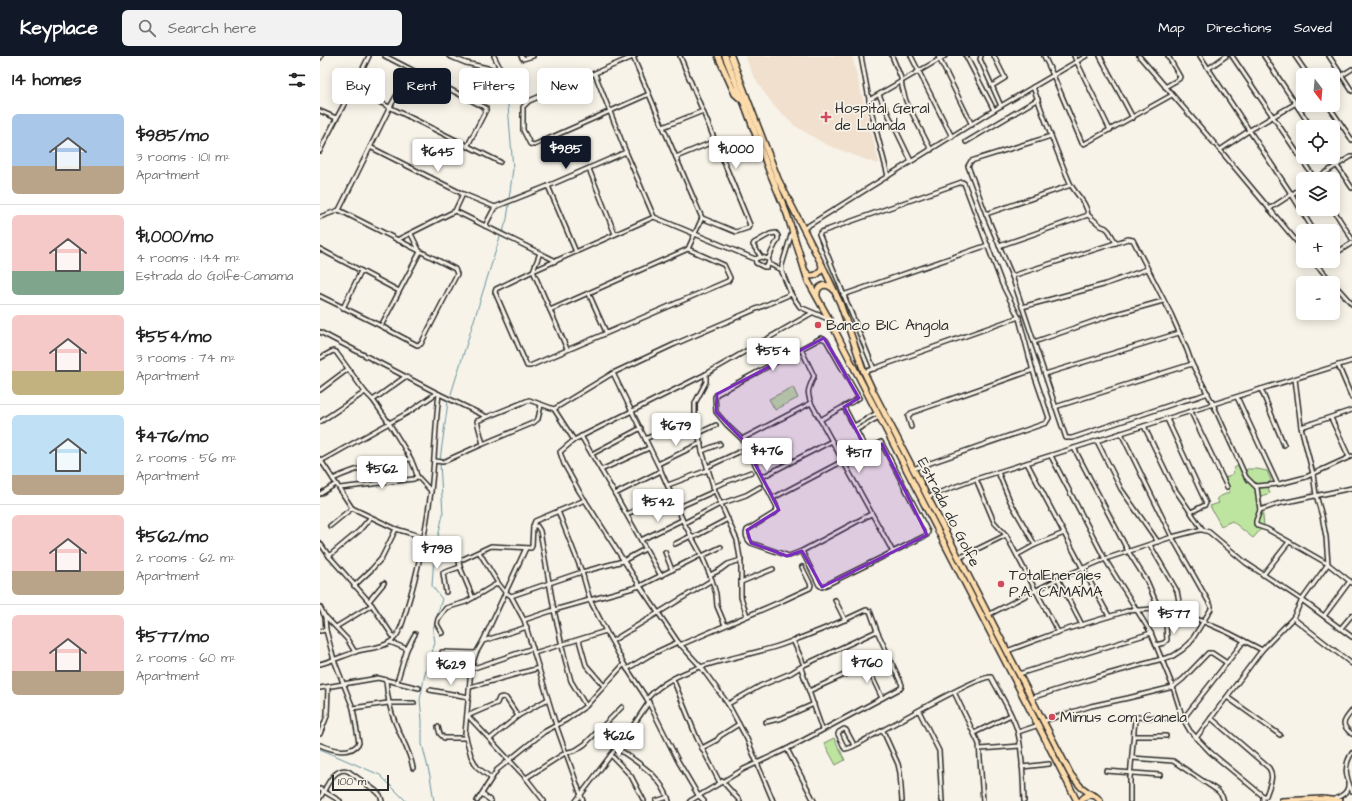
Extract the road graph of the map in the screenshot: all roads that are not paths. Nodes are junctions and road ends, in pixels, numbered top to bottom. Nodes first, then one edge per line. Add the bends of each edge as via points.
1 (369, 56) edge
2 (385, 56) edge
3 (449, 56) edge
4 (459, 56) edge
5 (494, 56) edge
6 (521, 56) edge
7 (533, 56) edge
8 (634, 56) edge
9 (680, 56) edge
10 (718, 56) edge
11 (725, 56) edge
12 (731, 56) edge
13 (861, 56) edge
14 (892, 56) edge
15 (911, 56) edge
16 (945, 56) edge
17 (966, 56) edge
18 (980, 56) edge
19 (994, 56) edge
20 (1044, 56) edge
21 (1074, 56) edge
22 (1086, 56) edge
23 (1100, 56) edge
24 (1139, 56) edge
25 (1168, 56) edge
26 (1200, 56) edge
27 (1226, 56) edge
28 (1232, 56) edge
29 (1264, 56) edge
30 (1295, 56) edge
31 (1328, 56) edge
32 (938, 58) edge
33 (459, 60) junction
34 (1077, 61) junction
35 (363, 68) edge
36 (407, 68) edge
37 (1209, 68) junction
38 (1303, 68) edge
39 (1352, 69) edge
40 (918, 72) junction
41 (594, 74) junction
42 (1054, 75) junction
43 (1341, 75) junction
44 (902, 81) junction
45 (992, 86) junction
46 (1033, 87) junction
47 (1165, 87) junction
48 (451, 90) edge
49 (1352, 91) edge
50 (649, 94) junction
51 (879, 95) junction
52 (1172, 95) junction
53 (1038, 98) junction
54 (869, 100) junction
55 (393, 102) edge
56 (744, 103) junction
57 (344, 104) edge
58 (384, 104) edge
59 (1296, 104) joint
60 (1001, 106) junction
61 (390, 107) junction
62 (994, 110) junction
63 (320, 111) edge
64 (609, 111) junction
65 (703, 111) junction
66 (1333, 112) edge
67 (336, 118) junction
68 (1133, 118) junction
69 (1273, 118) junction
70 (972, 125) junction
71 (663, 127) junction
72 (1110, 130) junction
73 (1250, 130) junction
74 (1051, 136) junction
75 (952, 137) junction
76 (715, 140) junction
77 (1352, 140) edge
78 (966, 142) dead end
79 (370, 147) junction
80 (467, 147) junction
81 (320, 149) edge
82 (931, 150) junction
83 (1220, 150) junction
84 (626, 152) junction
85 (1352, 156) edge
86 (676, 157) junction
87 (911, 161) junction
88 (500, 162) dead end
89 (1337, 166) junction
90 (589, 169) junction
91 (1310, 172) edge
92 (1327, 172) edge
93 (888, 176) junction
94 (1071, 185) junction
95 (548, 186) junction
96 (1352, 188) edge
97 (1296, 192) edge
98 (463, 194) junction
99 (1292, 195) junction
100 (495, 207) junction
101 (1269, 209) junction
102 (339, 210) junction
103 (455, 211) junction
104 (986, 214) junction
105 (1088, 215) junction
106 (1337, 216) edge
107 (320, 217) edge
108 (654, 217) junction
109 (702, 218) junction
110 (1310, 224) edge
111 (485, 226) junction
112 (803, 229) junction
113 (793, 232) junction
114 (411, 234) junction
115 (615, 234) junction
116 (695, 234) junction
117 (1352, 239) edge
118 (397, 240) junction
119 (1296, 241) edge
120 (1116, 243) junction
121 (1352, 243) edge
122 (988, 245) junction
123 (999, 246) junction
124 (688, 249) junction
125 (320, 250) edge
126 (1340, 251) edge
127 (420, 252) junction
128 (576, 252) junction
129 (540, 253) junction
130 (761, 257) junction
131 (755, 259) junction
132 (768, 259) junction
133 (556, 261) junction
134 (769, 264) junction
135 (822, 264) junction
136 (1319, 268) edge
137 (1147, 269) junction
138 (782, 270) junction
139 (804, 270) junction
140 (361, 271) junction
141 (533, 271) junction
142 (1012, 276) junction
143 (1326, 276) edge
144 (833, 288) junction
145 (399, 291) junction
146 (1340, 291) edge
147 (588, 294) junction
148 (791, 294) junction
149 (320, 296) edge
150 (843, 296) junction
151 (817, 298) junction
152 (1163, 301) junction
153 (1352, 304) edge
154 (1022, 307) junction
155 (342, 308) junction
156 (550, 310) junction
157 (812, 313) junction
158 (1019, 317) junction
159 (829, 319) junction
160 (381, 326) junction
161 (320, 332) edge
162 (606, 332) junction
163 (1179, 333) junction
164 (1034, 342) junction
165 (567, 349) junction
166 (801, 349) junction
167 (320, 358) edge
168 (1352, 361) edge
169 (1192, 364) junction
170 (1338, 365) junction
171 (348, 369) junction
172 (874, 369) junction
173 (1033, 370) junction
174 (612, 372) junction
175 (864, 372) junction
176 (706, 374) junction
177 (1045, 374) junction
178 (405, 377) junction
179 (1295, 379) junction
180 (1261, 389) junction
181 (320, 390) edge
182 (365, 392) junction
183 (1208, 393) junction
184 (438, 394) junction
185 (1237, 396) junction
186 (1352, 398) edge
187 (373, 400) junction
188 (811, 403) junction
189 (1213, 404) junction
190 (541, 405) junction
191 (844, 407) junction
192 (1056, 407) junction
193 (554, 409) junction
194 (632, 410) junction
195 (1352, 410) edge
196 (1190, 412) junction
197 (878, 415) junction
198 (695, 417) junction
199 (487, 418) junction
200 (1331, 418) junction
201 (1167, 419) junction
202 (820, 420) junction
203 (320, 422) edge
204 (389, 423) junction
205 (716, 425) dead end
206 (854, 426) junction
207 (1144, 426) junction
208 (911, 427) dead end
209 (1301, 427) junction
210 (641, 428) junction
211 (856, 430) junction
212 (699, 433) junction
213 (1120, 433) junction
214 (581, 436) junction
215 (645, 439) junction
216 (742, 439) junction
217 (574, 440) junction
218 (1096, 441) junction
219 (832, 442) junction
220 (701, 443) junction
221 (483, 444) junction
222 (720, 444) dead end
223 (1284, 445) dead end
224 (649, 448) junction
225 (1074, 448) junction
226 (866, 449) junction
227 (702, 451) junction
228 (741, 451) dead end
229 (592, 454) junction
230 (1051, 456) junction
231 (1351, 456) edge
232 (410, 459) junction
233 (320, 460) edge
234 (434, 461) junction
235 (843, 461) junction
236 (1027, 463) junction
237 (658, 464) junction
238 (708, 468) junction
239 (913, 469) junction
240 (601, 470) junction
241 (661, 471) junction
242 (751, 472) dead end
243 (998, 472) junction
244 (1313, 474) junction
245 (417, 476) junction
246 (762, 477) junction
247 (333, 479) junction
248 (976, 479) junction
249 (1277, 483) junction
250 (336, 484) junction
251 (668, 486) junction
252 (1256, 486) junction
253 (760, 487) dead end
254 (1228, 487) dead end
255 (340, 488) junction
256 (1352, 488) edge
257 (714, 489) junction
258 (431, 491) junction
259 (320, 494) edge
260 (615, 494) junction
261 (670, 494) junction
262 (1316, 495) junction
263 (927, 497) junction
264 (773, 498) junction
265 (585, 500) junction
266 (720, 504) junction
267 (352, 508) junction
268 (677, 508) junction
269 (1260, 510) junction
270 (558, 512) junction
271 (1191, 512) junction
272 (627, 514) junction
273 (872, 514) junction
274 (370, 518) junction
275 (728, 519) junction
276 (683, 521) junction
277 (330, 526) dead end
278 (533, 526) junction
279 (396, 529) junction
280 (1203, 530) junction
281 (1064, 533) junction
282 (1006, 535) junction
283 (691, 537) junction
284 (1172, 537) junction
285 (423, 538) junction
286 (641, 540) junction
287 (1158, 542) junction
288 (1289, 542) junction
289 (320, 543) edge
290 (675, 544) dead end
291 (1035, 545) junction
292 (1150, 545) junction
293 (721, 547) dead end
294 (526, 548) junction
295 (646, 549) junction
296 (802, 551) junction
297 (1128, 551) junction
298 (479, 552) junction
299 (665, 552) dead end
300 (892, 552) junction
301 (1017, 555) junction
302 (328, 556) junction
303 (702, 556) junction
304 (959, 558) junction
305 (1105, 559) junction
306 (741, 560) junction
307 (623, 561) junction
308 (1328, 564) junction
309 (460, 567) junction
310 (802, 567) dead end
311 (773, 569) dead end
312 (1083, 569) junction
313 (672, 570) junction
314 (582, 572) junction
315 (710, 575) junction
316 (1263, 575) junction
317 (661, 576) junction
318 (1058, 579) junction
319 (712, 580) junction
320 (741, 582) junction
321 (1351, 582) edge
322 (384, 583) dead end
323 (498, 583) junction
324 (550, 583) junction
325 (354, 586) junction
326 (640, 586) junction
327 (1035, 591) junction
328 (446, 592) dead end
329 (505, 592) junction
330 (511, 596) junction
331 (473, 598) junction
332 (590, 600) junction
333 (835, 600) dead end
334 (1302, 600) junction
335 (370, 601) junction
336 (372, 605) junction
337 (320, 607) edge
338 (1165, 608) junction
339 (1159, 609) junction
340 (554, 610) junction
341 (1137, 610) junction
342 (1181, 612) junction
343 (657, 613) junction
344 (1352, 615) edge
345 (747, 616) junction
346 (988, 616) junction
347 (1109, 616) junction
348 (1324, 616) junction
349 (326, 617) junction
350 (1293, 618) junction
351 (524, 620) junction
352 (844, 620) junction
353 (1203, 622) junction
354 (725, 625) junction
355 (1082, 625) junction
356 (336, 627) junction
357 (527, 627) junction
358 (1341, 628) junction
359 (326, 630) junction
360 (320, 631) edge
361 (606, 631) junction
362 (877, 631) junction
363 (1058, 632) junction
364 (442, 633) dead end
365 (1151, 633) junction
366 (415, 634) dead end
367 (1352, 637) edge
368 (394, 638) junction
369 (579, 640) junction
370 (793, 640) junction
371 (483, 641) junction
372 (612, 641) junction
373 (1244, 641) junction
374 (390, 642) junction
375 (679, 644) junction
376 (562, 645) junction
377 (1156, 645) junction
378 (533, 648) junction
379 (407, 650) junction
380 (1262, 650) junction
381 (1007, 651) junction
382 (355, 652) junction
383 (442, 652) dead end
384 (476, 653) junction
385 (534, 653) junction
386 (888, 655) junction
387 (334, 660) junction
388 (1162, 660) junction
389 (1227, 663) junction
390 (320, 664) edge
391 (624, 664) junction
392 (866, 664) junction
393 (1352, 664) edge
394 (802, 666) junction
395 (701, 667) junction
396 (539, 668) junction
397 (627, 669) junction
398 (471, 670) junction
399 (1019, 674) junction
400 (673, 679) junction
401 (386, 680) junction
402 (397, 682) junction
403 (344, 684) junction
404 (604, 686) junction
405 (328, 687) junction
406 (470, 687) junction
407 (1173, 687) junction
408 (320, 688) edge
409 (419, 688) dead end
410 (430, 690) dead end
411 (809, 691) junction
412 (954, 692) junction
413 (469, 697) junction
414 (1227, 697) junction
415 (882, 698) junction
416 (1031, 698) junction
417 (548, 699) junction
418 (648, 701) junction
419 (388, 703) junction
420 (414, 703) dead end
421 (728, 704) junction
422 (814, 704) junction
423 (586, 706) junction
424 (622, 707) dead end
425 (353, 708) junction
426 (919, 711) junction
427 (1352, 711) edge
428 (1011, 715) junction
429 (467, 716) junction
430 (518, 716) junction
431 (1211, 718) junction
432 (1183, 719) junction
433 (766, 722) dead end
434 (1041, 723) junction
435 (739, 724) junction
436 (556, 725) junction
437 (438, 727) dead end
438 (822, 729) junction
439 (883, 731) junction
440 (1018, 732) junction
441 (974, 733) junction
442 (320, 734) edge
443 (1352, 734) edge
444 (1280, 735) dead end
445 (1134, 736) junction
446 (1166, 736) dead end
447 (466, 738) junction
448 (1196, 738) junction
449 (490, 739) junction
450 (320, 745) edge
451 (854, 745) junction
452 (1020, 746) junction
453 (617, 748) junction
454 (702, 748) junction
455 (787, 748) junction
456 (980, 749) junction
457 (565, 753) junction
458 (1352, 753) edge
459 (611, 755) junction
460 (1132, 758) junction
461 (509, 760) junction
462 (757, 763) junction
463 (1049, 764) dead end
464 (1022, 766) junction
465 (413, 768) dead end
466 (1106, 771) dead end
467 (1131, 773) junction
468 (1160, 775) dead end
469 (491, 778) junction
470 (526, 778) junction
471 (1347, 779) junction
472 (721, 782) junction
473 (320, 789) edge
474 (324, 791) junction
475 (1352, 791) edge
476 (482, 794) junction
477 (581, 795) junction
478 (698, 795) junction
479 (1092, 795) junction
480 (1262, 796) junction
481 (668, 797) junction
482 (320, 798) edge
483 (1098, 799) edge
484 (1333, 800) junction
485 (340, 801) edge
486 (382, 801) edge
487 (477, 801) edge
488 (491, 801) edge
489 (544, 801) edge
490 (576, 801) edge
491 (583, 801) edge
492 (644, 801) edge
493 (656, 801) edge
494 (669, 801) edge
495 (690, 801) edge
496 (704, 801) edge
497 (740, 801) edge
498 (773, 801) edge
499 (814, 801) edge
500 (902, 801) edge
501 (942, 801) edge
502 (983, 801) edge
503 (1024, 801) edge
504 (1077, 801) edge
505 (1081, 801) edge
506 (1103, 801) edge
507 (1130, 801) edge
508 (1224, 801) edge
509 (1263, 801) edge
510 (1282, 801) edge
511 (1340, 801) edge

1 - 35 street
2 - 36 street
3 - 33 street
4 - 33 street
5 - 33 street via 499,66 496,70
6 - 7 street via 523,59
8 - 41 street
8 - 50 street
9 - 65 street
10 - 56 highway via 735,94
11 - 56 highway, Estrada do Golfe
12 - 112 highway, Estrada do Golfe via 771,161
13 - 54 street
14 - 44 street
15 - 40 street
16 - 32 street
17 - 62 street
18 - 45 street
19 - 45 street via 1005,78
20 - 42 street
21 - 34 street
22 - 34 street
23 - 68 street
24 - 47 street
25 - 47 street via 1180,76
26 - 37 street
27 - 37 street
28 - 69 street
29 - 59 street
30 - 38 street
31 - 43 street
32 - 40 street
32 - 70 street
34 - 42 street
34 - 72 street
37 - 73 street
39 - 43 street
40 - 44 street
40 - 75 street
41 - 64 street
41 - 64 street via 526,103 523,107 523,130 530,144 534,145
42 - 46 street
42 - 72 street via 1082,143 1086,144
43 - 49 street
44 - 51 street
44 - 82 street via 906,100
45 - 60 street
46 - 53 street
46 - 60 street
47 - 52 street
48 - 80 street via 486,108
50 - 64 street
50 - 71 street
51 - 54 street
51 - 87 street
52 - 68 street
52 - 83 street
53 - 74 street
53 - 78 street
54 - 93 street
55 - 61 street
56 - 113 highway, Estrada do Golfe
57 - 67 street
58 - 61 street
59 - 69 street
60 - 62 street
61 - 79 street
61 - 80 street
62 - 70 street
63 - 67 street
64 - 84 street
65 - 71 street
65 - 76 street
66 - 77 street
67 - 81 street
68 - 72 street
69 - 73 street
69 - 91 street
70 - 75 street
71 - 86 street
73 - 83 street
73 - 99 street
74 - 94 street
74 - 104 street via 969,163 968,169
75 - 82 street
76 - 86 street
76 - 109 street via 750,225 736,232
79 - 98 street
79 - 102 street
80 - 88 street
82 - 87 street
83 - 101 street
84 - 90 street
84 - 108 street
85 - 89 street
86 - 109 street
87 - 93 street
89 - 92 street
89 - 96 street
90 - 95 street
90 - 115 street
93 - 112 street
94 - 104 street
94 - 105 street via 1088,209
95 - 100 street
95 - 128 street
97 - 99 street
98 - 100 street
98 - 103 street
99 - 101 street
99 - 110 street
100 - 111 street
101 - 119 street
102 - 107 street
102 - 118 street
103 - 111 street
103 - 114 street
104 - 123 street
105 - 120 street via 1106,228
105 - 123 street
106 - 117 street
108 - 115 street
108 - 116 street
109 - 116 street
111 - 129 street
112 - 135 highway, Estrada do Golfe
113 - 138 street via 783,258
113 - 139 highway, Estrada do Golfe
114 - 118 street
114 - 127 street
115 - 128 street
116 - 124 street
116 - 131 street
118 - 127 street
120 - 137 street via 1133,240
120 - 142 street
121 - 126 street
122 - 150 street
122 - 150 street via 966,185 962,182 821,232 819,236
122 - 158 street via 1002,284
123 - 142 street
124 - 147 street
124 - 162 street via 724,265 730,278
125 - 140 street
127 - 145 street
127 - 160 street via 457,272 421,344 417,345
128 - 133 street
129 - 133 street
129 - 141 street
130 - 131 street
130 - 132 street
130 - 132 street via 754,242 776,233 778,239
131 - 134 street via 756,263 764,267
132 - 134 street
133 - 141 street
134 - 138 street
135 - 139 highway via 822,270 816,275 808,275
135 - 144 highway, Estrada do Golfe
136 - 143 street
137 - 152 street
137 - 154 street via 1103,286
138 - 148 street
139 - 151 highway, Estrada do Golfe
140 - 145 street
140 - 155 street
141 - 156 street
141 - 165 street via 496,289 495,292 526,364 530,366
142 - 154 street
144 - 151 highway via 821,286 817,291
144 - 175 highway, Estrada do Golfe
145 - 160 street
146 - 153 street
147 - 156 street
147 - 162 street
148 - 157 street via 800,307
148 - 174 street
149 - 155 street
150 - 172 street
151 - 159 highway, Estrada do Golfe
152 - 163 street
152 - 164 street via 1109,316
154 - 164 street
155 - 160 street
156 - 165 street
157 - 159 street
157 - 176 street
158 - 172 street
158 - 173 street
159 - 197 highway, Estrada do Golfe
161 - 178 street
162 - 165 street
163 - 169 street
163 - 177 street
164 - 177 street
166 - 188 street via 814,376 808,391
166 - 191 street via 821,338 826,340 859,398
166 - 216 street via 717,394 716,412
167 - 171 street via 333,350
168 - 170 street
169 - 183 street
169 - 192 street
170 - 179 street
170 - 186 street
171 - 181 street
171 - 182 street
172 - 175 street
173 - 208 street via 911,413 908,417
173 - 239 street via 1049,418 1046,423
174 - 193 street
174 - 194 street
175 - 239 highway, Estrada do Golfe
176 - 194 street
176 - 198 street via 706,382 695,403
177 - 192 street
178 - 184 street
178 - 187 street
179 - 180 street
179 - 209 street
180 - 185 street
180 - 223 street
182 - 187 street
182 - 203 street
183 - 189 street
183 - 192 street via 1068,439
184 - 199 street
184 - 204 street
184 - 234 street
185 - 189 street
185 - 249 street
187 - 204 street
188 - 202 street
188 - 216 street
189 - 196 street
189 - 252 street via 1246,477
190 - 193 street
190 - 199 street via 533,401 524,401
190 - 221 street via 538,419 533,423
191 - 202 street
191 - 206 street
193 - 217 street
194 - 210 street
194 - 214 street
195 - 200 street
196 - 201 street
196 - 254 street
197 - 206 street
197 - 211 street
197 - 434 highway, Estrada do Golfe
198 - 212 street
198 - 215 street
199 - 221 street via 477,422
200 - 209 street
200 - 231 street
201 - 207 street
201 - 271 street via 1206,503
202 - 219 street
204 - 232 street
204 - 233 street
205 - 212 street
206 - 211 street
207 - 213 street
207 - 271 street via 1167,475
209 - 244 street
210 - 215 street
210 - 229 street
211 - 226 street
212 - 220 street
213 - 218 street
213 - 284 street
214 - 217 street
214 - 229 street
215 - 224 street
216 - 246 street
217 - 265 street via 561,450 560,454
218 - 225 street
218 - 287 street via 1123,492
219 - 235 street
219 - 246 street
220 - 227 street
220 - 237 street
221 - 234 street
222 - 227 street
224 - 237 street
224 - 240 street
225 - 230 street
225 - 297 street
226 - 235 street
226 - 300 street via 879,442 882,444 928,532 927,535
227 - 238 street
228 - 238 street
229 - 240 street
230 - 236 street
230 - 305 street
231 - 244 street
232 - 245 street
232 - 247 street via 367,466
233 - 247 street
234 - 258 street
235 - 264 street
235 - 273 street
236 - 243 street
236 - 281 street
237 - 241 street
238 - 251 street
238 - 257 street
239 - 263 highway, Estrada do Golfe
240 - 260 street
241 - 251 street
241 - 260 street
242 - 257 street
243 - 248 street
243 - 291 street via 1010,501
244 - 249 street
244 - 262 street
245 - 255 street via 411,479
245 - 258 street
246 - 264 street
247 - 250 street
248 - 263 street
248 - 282 street via 994,522
249 - 252 street
250 - 255 street
250 - 259 street
251 - 261 street
252 - 269 street
253 - 266 street
255 - 267 street
256 - 262 street
257 - 266 street
257 - 268 street
258 - 285 street
260 - 272 street
261 - 268 street
261 - 272 street
262 - 269 street
262 - 308 street via 1326,537
263 - 304 highway, Estrada do Golfe
264 - 296 street via 777,507 776,512 747,530 749,542 786,556
265 - 270 street
265 - 307 street
266 - 275 street
266 - 276 street
267 - 274 street
267 - 277 street
268 - 276 street
269 - 288 street via 1256,521 1258,526
270 - 278 street via 535,521
270 - 314 street
271 - 280 street
272 - 286 street
273 - 296 street
273 - 300 street
274 - 279 street
274 - 302 street via 360,531
275 - 283 street
275 - 306 street via 737,540
276 - 283 street
276 - 286 street
278 - 294 street via 532,547
278 - 324 street via 537,526 540,531
279 - 285 street
279 - 325 street via 381,559
280 - 284 street
280 - 316 street
281 - 291 street
281 - 312 street
282 - 301 street
282 - 304 street
283 - 290 street
283 - 303 street
284 - 287 street
284 - 353 street via 1211,606 1210,613
285 - 368 street via 412,592
286 - 295 street
287 - 292 street
288 - 308 street
288 - 316 street
289 - 302 street
291 - 301 street
292 - 297 street
292 - 342 street via 1177,591
293 - 303 street
294 - 298 street via 491,546
294 - 329 street
295 - 307 street
295 - 317 street
296 - 300 street via 819,586 822,587
297 - 305 street
297 - 339 street
298 - 309 street via 459,561
298 - 323 street
299 - 313 street
301 - 327 street
302 - 325 street
303 - 313 street
303 - 315 street
304 - 346 highway, Estrada do Golfe
305 - 312 street
305 - 341 street
306 - 315 street via 728,564
306 - 320 street
307 - 314 street
307 - 326 street
308 - 321 street
308 - 334 street
309 - 328 street via 443,573
309 - 331 street
310 - 345 street via 811,585 810,588
311 - 320 street
312 - 318 street
312 - 347 street
313 - 317 street
314 - 324 street
314 - 332 street
315 - 319 street
316 - 334 street
317 - 326 street
318 - 327 street
318 - 355 street
319 - 343 street
319 - 354 street via 717,606
320 - 345 street via 741,597
321 - 348 street
322 - 335 street
323 - 329 street
323 - 331 street
324 - 330 street
324 - 340 street
325 - 335 street
326 - 332 street
326 - 343 street
327 - 346 street
327 - 363 street
329 - 330 street
329 - 371 street
330 - 351 street
331 - 364 street via 445,609 437,624
332 - 340 street
332 - 361 street
333 - 352 street
334 - 348 street
334 - 350 street
335 - 336 street
336 - 356 street
336 - 368 street
337 - 349 street
338 - 339 street
338 - 342 street
338 - 377 street via 1167,640
339 - 341 street
340 - 351 street
340 - 376 street
341 - 347 street
341 - 365 street
342 - 353 street
343 - 372 street
343 - 375 street
344 - 358 street
345 - 354 street
346 - 381 highway, Estrada do Golfe
347 - 355 street
348 - 358 street
349 - 356 street
349 - 359 street
350 - 380 street
350 - 393 street
351 - 357 street
352 - 362 street via 868,610
352 - 370 street
353 - 373 street
353 - 388 street via 1190,643 1173,656
354 - 375 street
355 - 363 street
356 - 382 street
357 - 371 street
357 - 378 street
358 - 367 street
359 - 360 street
359 - 387 street
361 - 369 street
361 - 372 street
362 - 386 street
362 - 394 street
363 - 381 street
365 - 377 street
365 - 399 street
366 - 379 street
368 - 374 street
369 - 376 street
369 - 404 street via 586,665
370 - 394 street
370 - 395 street
371 - 384 street
372 - 391 street
373 - 380 street
373 - 389 street
374 - 379 street
374 - 382 street
375 - 395 street
375 - 397 street via 650,655
376 - 385 street
376 - 423 street via 571,681
377 - 388 street
378 - 385 street
378 - 398 street
379 - 402 street
380 - 414 street
381 - 399 highway, Estrada do Golfe
382 - 387 street
383 - 384 street
384 - 398 street
385 - 396 street
386 - 392 street
386 - 415 street via 902,687
387 - 390 street
387 - 403 street
388 - 407 street
388 - 416 street
389 - 407 street via 1208,653
389 - 432 street
391 - 397 street
391 - 404 street
392 - 411 street
392 - 415 street
394 - 411 street
394 - 421 street
395 - 400 street
395 - 421 street
396 - 406 street
396 - 417 street
397 - 418 street
398 - 406 street
399 - 416 highway, Estrada do Golfe
400 - 418 street via 658,688
400 - 454 street
401 - 402 street
401 - 403 street via 372,678
401 - 419 street
402 - 409 street
403 - 405 street
403 - 425 street
404 - 423 street
405 - 408 street
405 - 442 street via 327,716
406 - 413 street
407 - 432 street
407 - 434 street via 1091,706
410 - 413 street
411 - 422 street
412 - 426 street
412 - 428 street via 983,678 991,677
412 - 441 street
413 - 429 street
414 - 431 street
414 - 444 street
415 - 438 street
416 - 434 highway, Estrada do Golfe
417 - 430 street
417 - 436 street
418 - 453 street
418 - 478 street
419 - 420 street
419 - 425 street
419 - 465 street via 411,757
421 - 435 street
422 - 433 street
422 - 438 street
423 - 436 street
424 - 457 street via 585,744
425 - 450 street via 359,743 356,747 340,751
426 - 439 street
426 - 501 street via 939,751
427 - 443 street via 1344,721 1345,728
428 - 440 street
428 - 441 street
429 - 430 street via 497,703 499,698 503,697
429 - 447 street
429 - 449 street
430 - 449 street
431 - 448 street
431 - 480 street via 1269,768 1273,775 1266,796
432 - 445 street via 1138,717 1134,721
432 - 448 street
434 - 440 street
434 - 479 highway, Estrada do Golfe via 1071,774 1081,787
434 - 504 highway, Estrada do Golfe
435 - 454 street
435 - 462 street
436 - 457 street
436 - 461 street
437 - 447 street via 444,738
438 - 455 street
439 - 451 street
439 - 500 street via 898,764
440 - 452 street
441 - 456 street
445 - 446 street
445 - 460 street
447 - 469 street via 478,767
448 - 480 street
449 - 461 street
451 - 451 street via 845,749 839,732 846,730
452 - 456 street
452 - 464 street
453 - 459 street
453 - 481 street via 652,773 662,784
454 - 472 street
455 - 462 street
455 - 499 street
456 - 502 street
457 - 470 street
457 - 477 street
458 - 471 street via 1346,766
459 - 477 street
459 - 492 street via 632,776
460 - 467 street
460 - 508 street via 1173,761 1218,791
461 - 469 street
461 - 470 street
462 - 472 street
462 - 498 street
463 - 464 street
464 - 503 street
466 - 467 street
467 - 468 street
467 - 507 street
469 - 476 street
470 - 489 street
471 - 475 street
471 - 484 street via 1346,792
472 - 478 street
472 - 497 street
473 - 474 street
474 - 482 street
474 - 485 street
474 - 486 street via 336,773 345,770 376,791
476 - 487 street
476 - 488 street
477 - 490 street
477 - 491 street
478 - 495 street
478 - 496 street
479 - 483 highway, Estrada do Golfe
479 - 505 highway
480 - 509 street
481 - 493 street
481 - 494 street
483 - 506 highway, Estrada do Golfe
484 - 510 highway
484 - 511 highway

